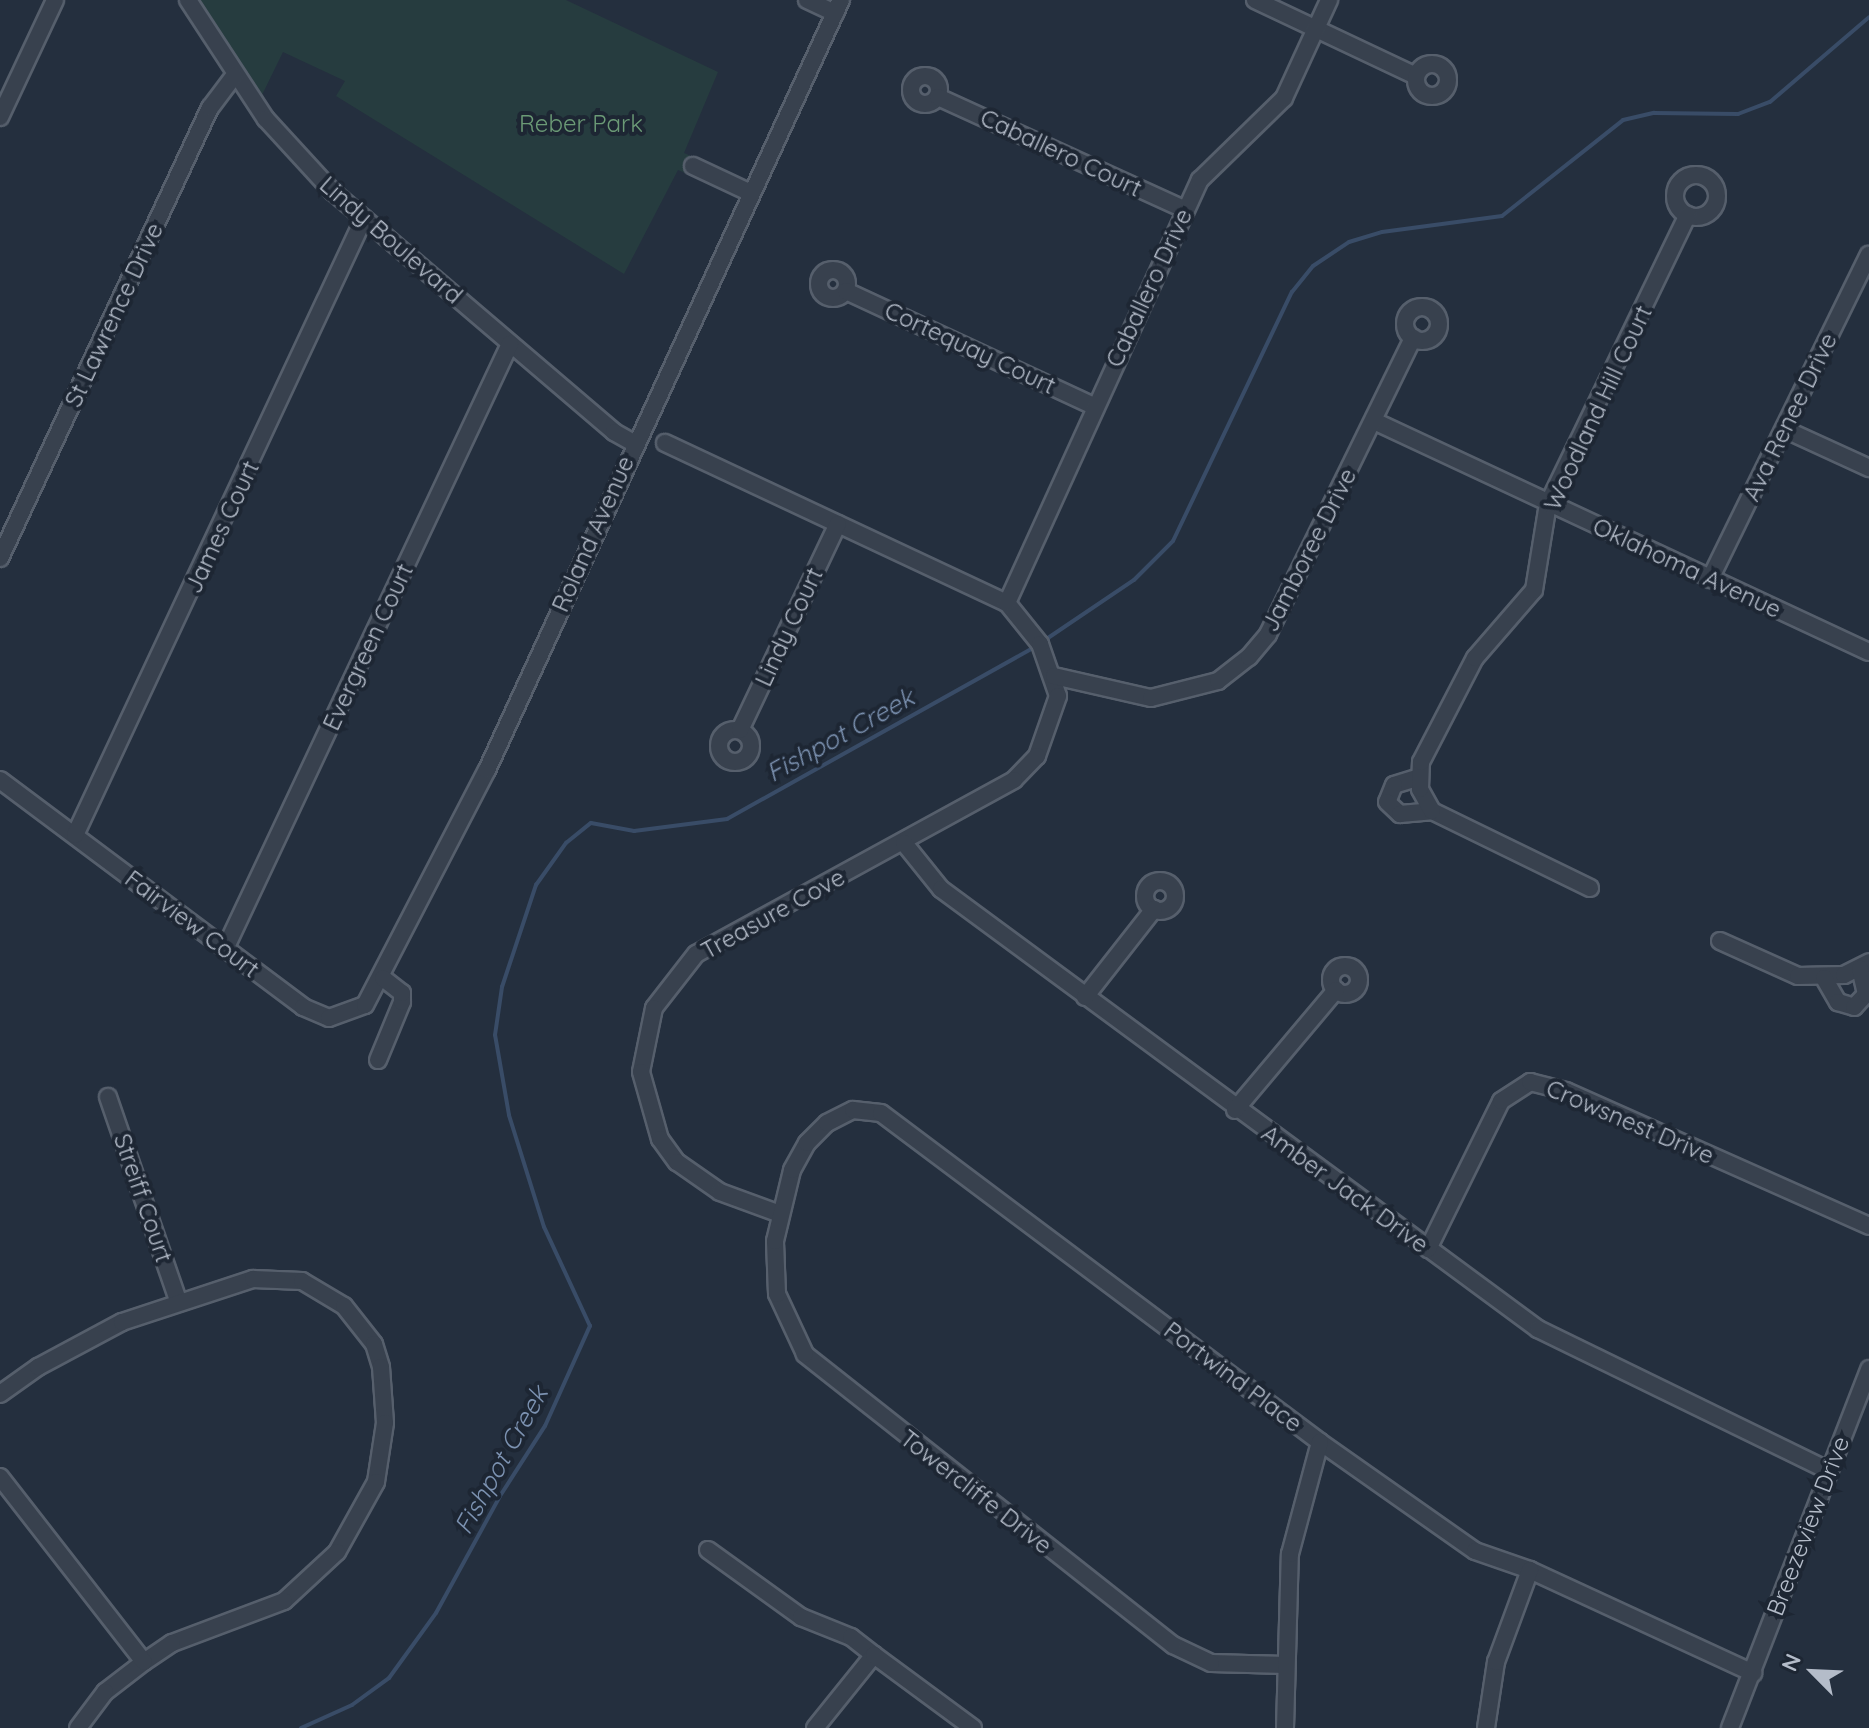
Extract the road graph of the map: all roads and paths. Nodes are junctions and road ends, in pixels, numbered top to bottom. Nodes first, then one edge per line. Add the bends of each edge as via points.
1 (55, 0) edge
2 (188, 0) edge
3 (807, 0) edge
4 (1255, 0) edge
5 (1329, 0) edge
6 (838, 6) edge
7 (1317, 29) junction
8 (234, 76) junction
9 (1416, 76) dead end
10 (938, 97) dead end
11 (0, 117) edge
12 (693, 166) dead end
13 (751, 193) junction
14 (1184, 209) junction
15 (1688, 215) dead end
16 (364, 218) junction
17 (1869, 255) edge
18 (1863, 283) edge
19 (846, 291) dead end
20 (1413, 338) dead end
21 (510, 344) junction
22 (1094, 406) junction
23 (1374, 421) junction
24 (1784, 429) junction
25 (634, 443) junction
26 (665, 443) dead end
27 (1869, 468) edge
28 (1548, 504) junction
29 (838, 524) junction
30 (0, 558) edge
31 (1710, 579) junction
32 (1007, 603) junction
33 (1869, 652) edge
34 (1051, 668) junction
35 (740, 730) dead end
36 (1420, 777) junction
37 (0, 780) edge
38 (1432, 811) junction
39 (75, 835) junction
40 (904, 843) junction
41 (1590, 888) dead end
42 (1154, 909) dead end
43 (1720, 941) dead end
44 (225, 949) junction
45 (1865, 966) edge
46 (383, 978) junction
47 (1824, 978) junction
48 (1336, 990) dead end
49 (1085, 997) junction
50 (378, 1060) dead end
51 (108, 1097) dead end
52 (1235, 1110) junction
53 (780, 1214) junction
54 (1869, 1226) edge
55 (1428, 1249) junction
56 (178, 1300) junction
57 (1869, 1369) edge
58 (0, 1394) edge
59 (1320, 1442) junction
60 (1829, 1471) junction
61 (0, 1477) edge
62 (708, 1550) dead end
63 (1530, 1570) junction
64 (874, 1655) junction
65 (144, 1662) junction
66 (1286, 1665) junction
67 (1753, 1673) junction
68 (78, 1728) edge
69 (815, 1728) edge
70 (973, 1728) edge
71 (1285, 1728) edge
72 (1486, 1728) edge
73 (1730, 1728) edge

1 - 11 street
2 - 8 street, Lindy Boulevard
3 - 6 street
4 - 7 street
5 - 7 street, Caballero Drive
6 - 13 street, Roland Avenue
7 - 9 street
7 - 14 street, Caballero Drive via 1284,98 1213,164
8 - 16 street, Lindy Boulevard via 299,158
8 - 30 street, St Lawrence Drive via 210,108
10 - 14 street, Caballero Court
12 - 13 street
13 - 25 street, Roland Avenue
14 - 22 street, Caballero Drive
15 - 28 street, Woodland Hill Court
16 - 21 street, Lindy Boulevard
16 - 39 street, James Court
17 - 18 street, Ava Renee Drive
18 - 24 street, Ava Renee Drive
19 - 22 street, Cortequay Court
20 - 23 street, Jamboree Drive
21 - 25 street, Lindy Boulevard
21 - 44 street, Evergreen Court
22 - 32 street, Caballero Drive
23 - 28 street, Oklahoma Avenue
23 - 34 street, Jamboree Drive via 1268,634 1238,667 1201,688 1151,698
24 - 27 street
24 - 31 street, Ava Renee Drive
25 - 46 street, Roland Avenue via 487,770
26 - 29 street
28 - 31 street, Oklahoma Avenue
28 - 36 street, Woodland Hill Court via 1534,590 1475,658 1421,762
29 - 32 street
29 - 35 street, Lindy Court
31 - 33 street, Oklahoma Avenue
32 - 34 street via 1020,614
34 - 40 street, Treasure Cove via 1058,696 1037,756 1014,780
36 - 38 street
36 - 38 street via 1394,785 1387,802 1400,814
37 - 39 street, Fairview Court
38 - 41 street
39 - 44 street, Fairview Court
40 - 49 street, Amber Jack Drive via 941,889
40 - 53 street, Treasure Cove via 696,954 665,990 649,1023 641,1072 660,1139 677,1162 720,1192
42 - 49 street
43 - 47 street via 1798,976
44 - 46 street, Fairview Court via 303,1007 329,1018 365,1005
45 - 47 street
45 - 47 street via 1866,994 1854,1007 1838,1002
46 - 50 street via 402,993 402,1002
48 - 52 street
49 - 52 street, Amber Jack Drive
51 - 56 street, Streiff Court
52 - 55 street, Amber Jack Drive
53 - 59 street, Portwind Place via 792,1170 827,1123 853,1110 881,1113
53 - 66 street, Towercliffe Drive via 777,1294 792,1335 822,1370 1173,1645 1211,1663
54 - 55 street, Crowsnest Drive via 1566,1091 1530,1082 1501,1101
55 - 60 street, Amber Jack Drive via 1554,1339
56 - 58 street via 67,1350
56 - 65 street via 253,1279 281,1278 302,1281 344,1306 374,1344 381,1367 384,1448 358,1521 312,1578 284,1601 172,1643
57 - 60 street, Breezeview Drive
59 - 63 street, Portwind Place via 1475,1551
59 - 66 street via 1290,1554
60 - 67 street, Breezeview Drive
61 - 65 street
62 - 64 street via 808,1621 851,1637
63 - 67 street, Portwind Place
63 - 72 street via 1496,1662
64 - 69 street
64 - 70 street
65 - 68 street via 105,1692
66 - 71 street
67 - 73 street, Breezeview Drive

